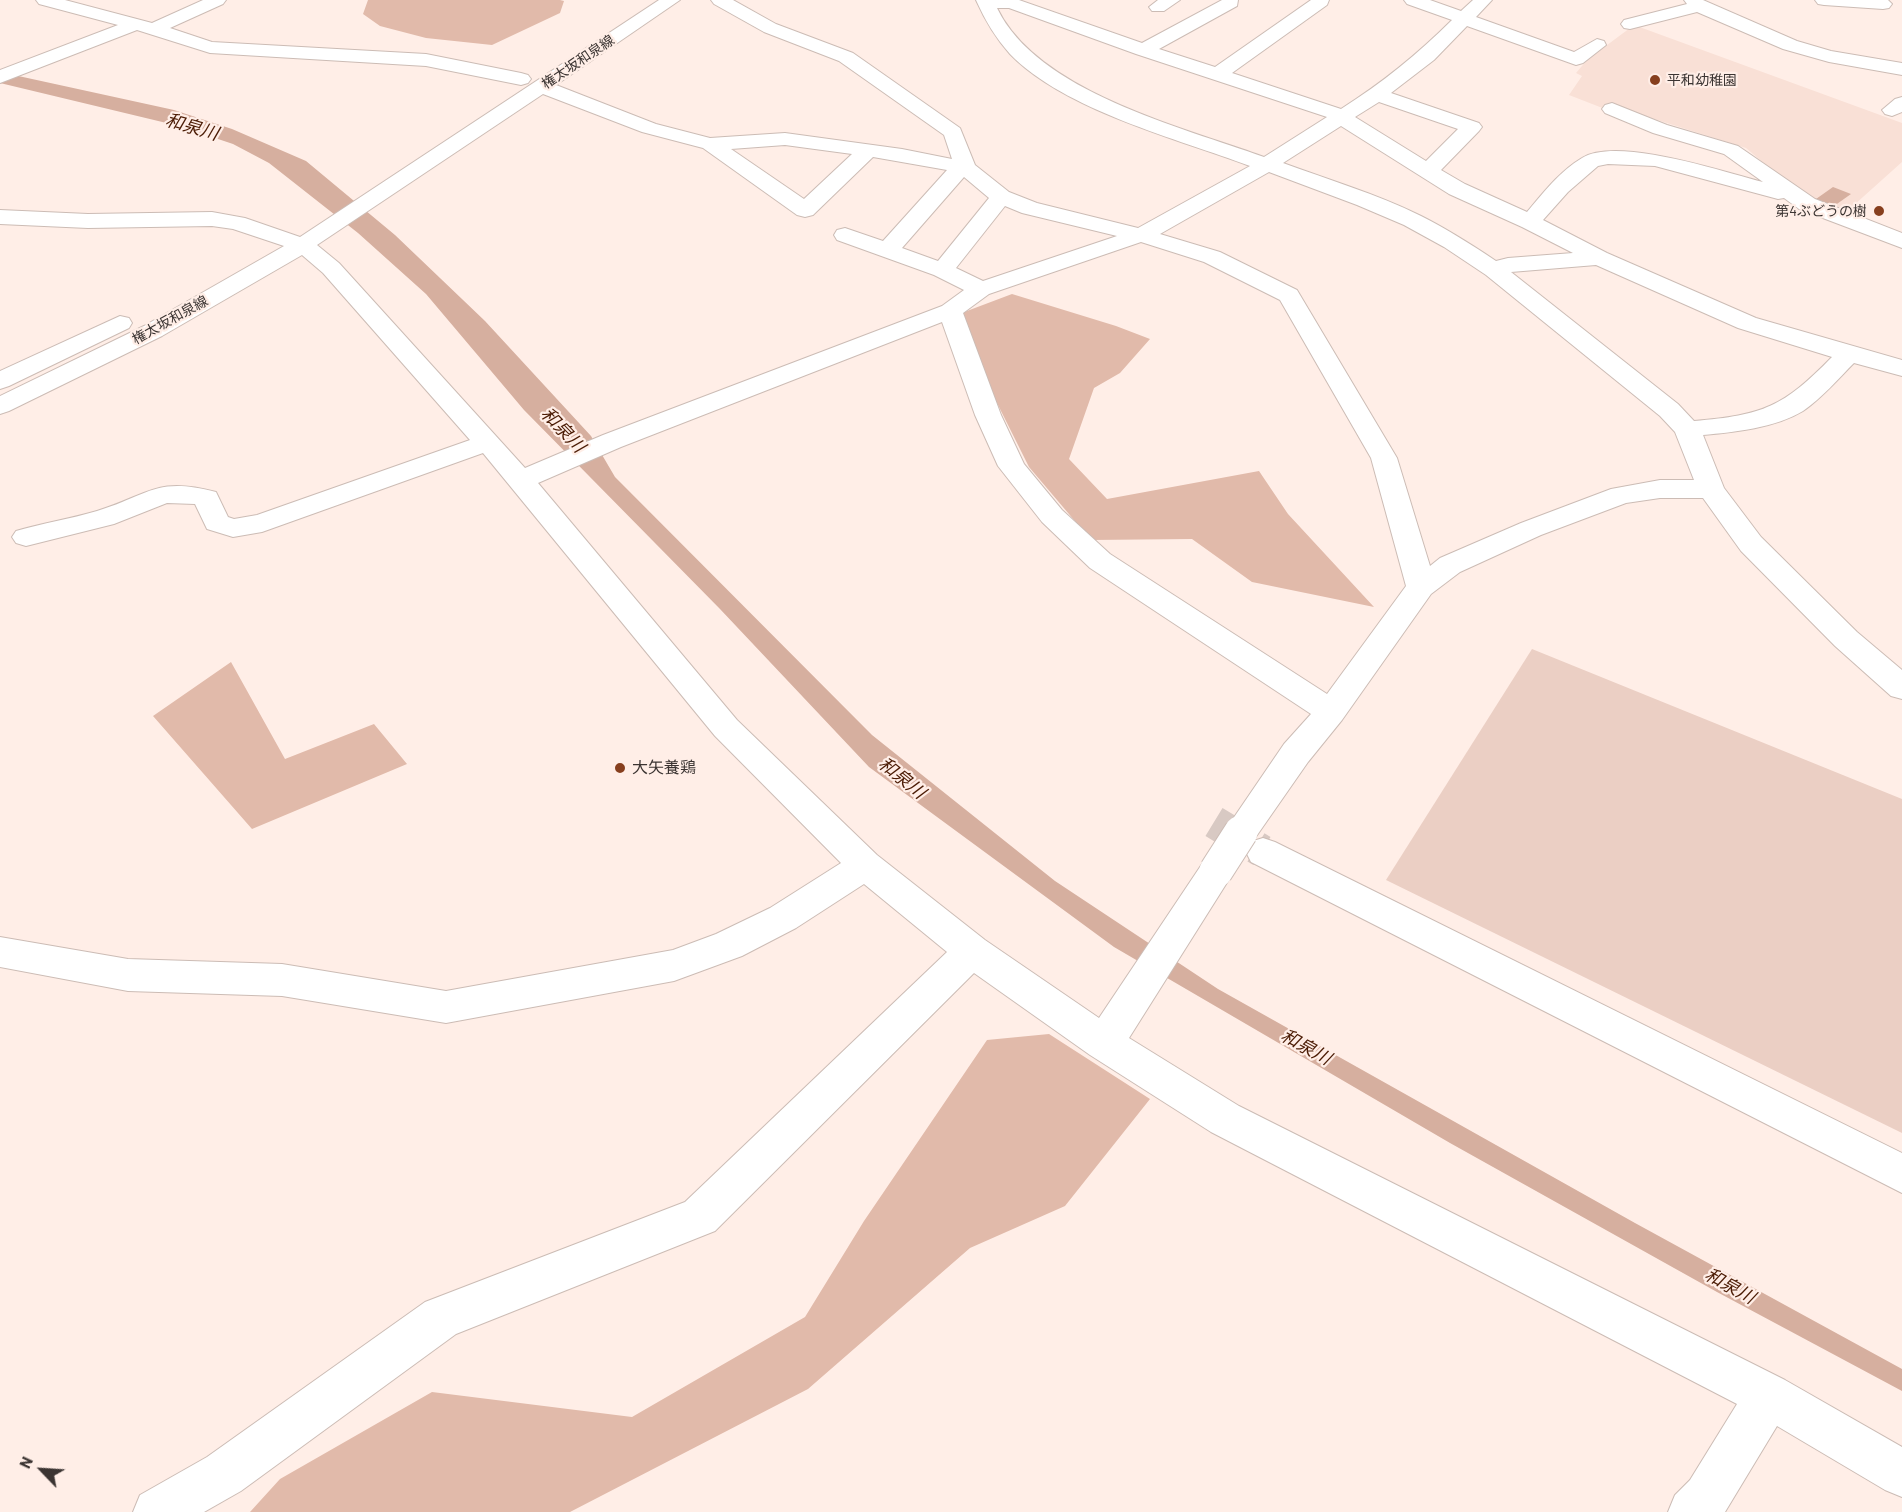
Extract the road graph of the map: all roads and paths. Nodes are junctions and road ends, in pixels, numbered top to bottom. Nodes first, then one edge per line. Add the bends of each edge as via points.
1 (45, 0) edge
2 (217, 0) edge
3 (644, 0) edge
4 (671, 0) edge
5 (720, 0) edge
6 (1413, 0) edge
7 (1483, 0) edge
8 (1824, 0) edge
9 (986, 1) edge
10 (1231, 2) dead end
11 (1322, 2) dead end
12 (1696, 3) edge
13 (1886, 6) edge
14 (1462, 18) junction
15 (1630, 24) dead end
16 (145, 27) junction
17 (1597, 45) dead end
18 (1143, 50) junction
19 (1902, 69) edge
20 (8, 74) edge
21 (1218, 74) junction
22 (521, 79) junction
23 (541, 86) junction
24 (1377, 95) junction
25 (1612, 109) dead end
26 (1342, 116) junction
27 (1690, 137) junction
28 (710, 144) junction
29 (415, 147) dead end
30 (869, 150) junction
31 (1662, 162) junction
32 (1267, 165) junction
33 (964, 168) junction
34 (1429, 170) junction
35 (1000, 197) junction
36 (1799, 198) junction
37 (340, 206) junction
38 (0, 217) edge
39 (1530, 222) junction
40 (1142, 235) junction
41 (278, 236) junction
42 (845, 236) dead end
43 (1902, 241) edge
44 (303, 245) junction
45 (887, 251) junction
46 (1599, 258) junction
47 (942, 270) junction
48 (1494, 270) junction
49 (981, 289) junction
50 (166, 298) dead end
51 (950, 310) junction
52 (135, 315) dead end
53 (1850, 353) junction
54 (1902, 368) edge
55 (0, 381) edge
56 (0, 406) edge
57 (1687, 429) junction
58 (488, 442) junction
59 (535, 474) junction
60 (1712, 489) junction
61 (26, 537) dead end
62 (1421, 587) junction
63 (1902, 688) edge
64 (1331, 712) junction
65 (1252, 842) junction
66 (865, 865) junction
67 (972, 951) junction
68 (0, 952) edge
69 (1104, 1043) junction
70 (1902, 1174) edge
71 (1769, 1396) junction
72 (1902, 1473) edge
73 (1708, 1507) edge
74 (157, 1512) edge

1 - 16 street
2 - 16 street
3 - 22 street, 権太坂和泉線
4 - 23 street, 権太坂和泉線
5 - 33 street via 770,28 855,63 953,132
6 - 14 street
7 - 14 street
8 - 13 street
9 - 18 street via 1011,3
9 - 32 street via 1004,35 1048,75 1119,111
10 - 18 street
11 - 21 street
12 - 15 street
12 - 19 street via 1790,45
14 - 17 street via 1576,59
14 - 24 street via 1427,56
16 - 20 street
16 - 22 street via 210,47 426,60
18 - 21 street
21 - 26 street
22 - 29 street, 権太坂和泉線
23 - 28 street via 649,128
23 - 37 street, 権太坂和泉線
24 - 26 street
24 - 34 street via 1472,127
25 - 27 street
26 - 32 street
26 - 34 street
27 - 31 street
27 - 36 street via 1731,150
28 - 30 street via 785,139
28 - 30 street via 805,210
30 - 33 street
31 - 36 street
31 - 39 street via 1608,158 1591,161 1560,187
32 - 40 street
32 - 48 street via 1412,220
33 - 35 street
33 - 45 street
34 - 39 street via 1457,189
35 - 40 street
35 - 47 street
36 - 43 street
37 - 41 street, 権太坂和泉線
37 - 44 street, 権太坂和泉線
38 - 41 street via 88,221 212,219
39 - 46 street
40 - 49 street
40 - 62 street via 1212,258 1289,295 1384,458
41 - 44 street
41 - 50 street, 権太坂和泉線
42 - 45 street
44 - 56 street, 権太坂和泉線 via 153,331
44 - 58 street via 331,268
45 - 47 street
46 - 48 street via 1508,265
46 - 53 street via 1748,323
47 - 49 street
48 - 57 street via 1669,410
49 - 51 street
51 - 59 street
51 - 64 street via 988,415 1012,466 1052,516 1100,561
52 - 55 street, 権太坂和泉線
53 - 54 street
53 - 57 street via 1787,409 1745,421
57 - 60 street
58 - 59 street
58 - 61 street via 262,523 233,528 217,523 206,498 178,491 106,518
59 - 66 street via 726,728
60 - 62 street via 1660,489 1621,495 1450,565
60 - 63 street via 1751,544 1846,639
62 - 64 street
64 - 65 street via 1296,753
65 - 69 street, bridge via 1216,871
65 - 70 street
66 - 67 street
66 - 68 street via 783,918 729,945 685,961 446,1006 282,980 128,975
67 - 69 street
67 - 74 street via 700,1217 441,1318 224,1474
69 - 71 street via 1225,1119
71 - 72 street
71 - 73 street

